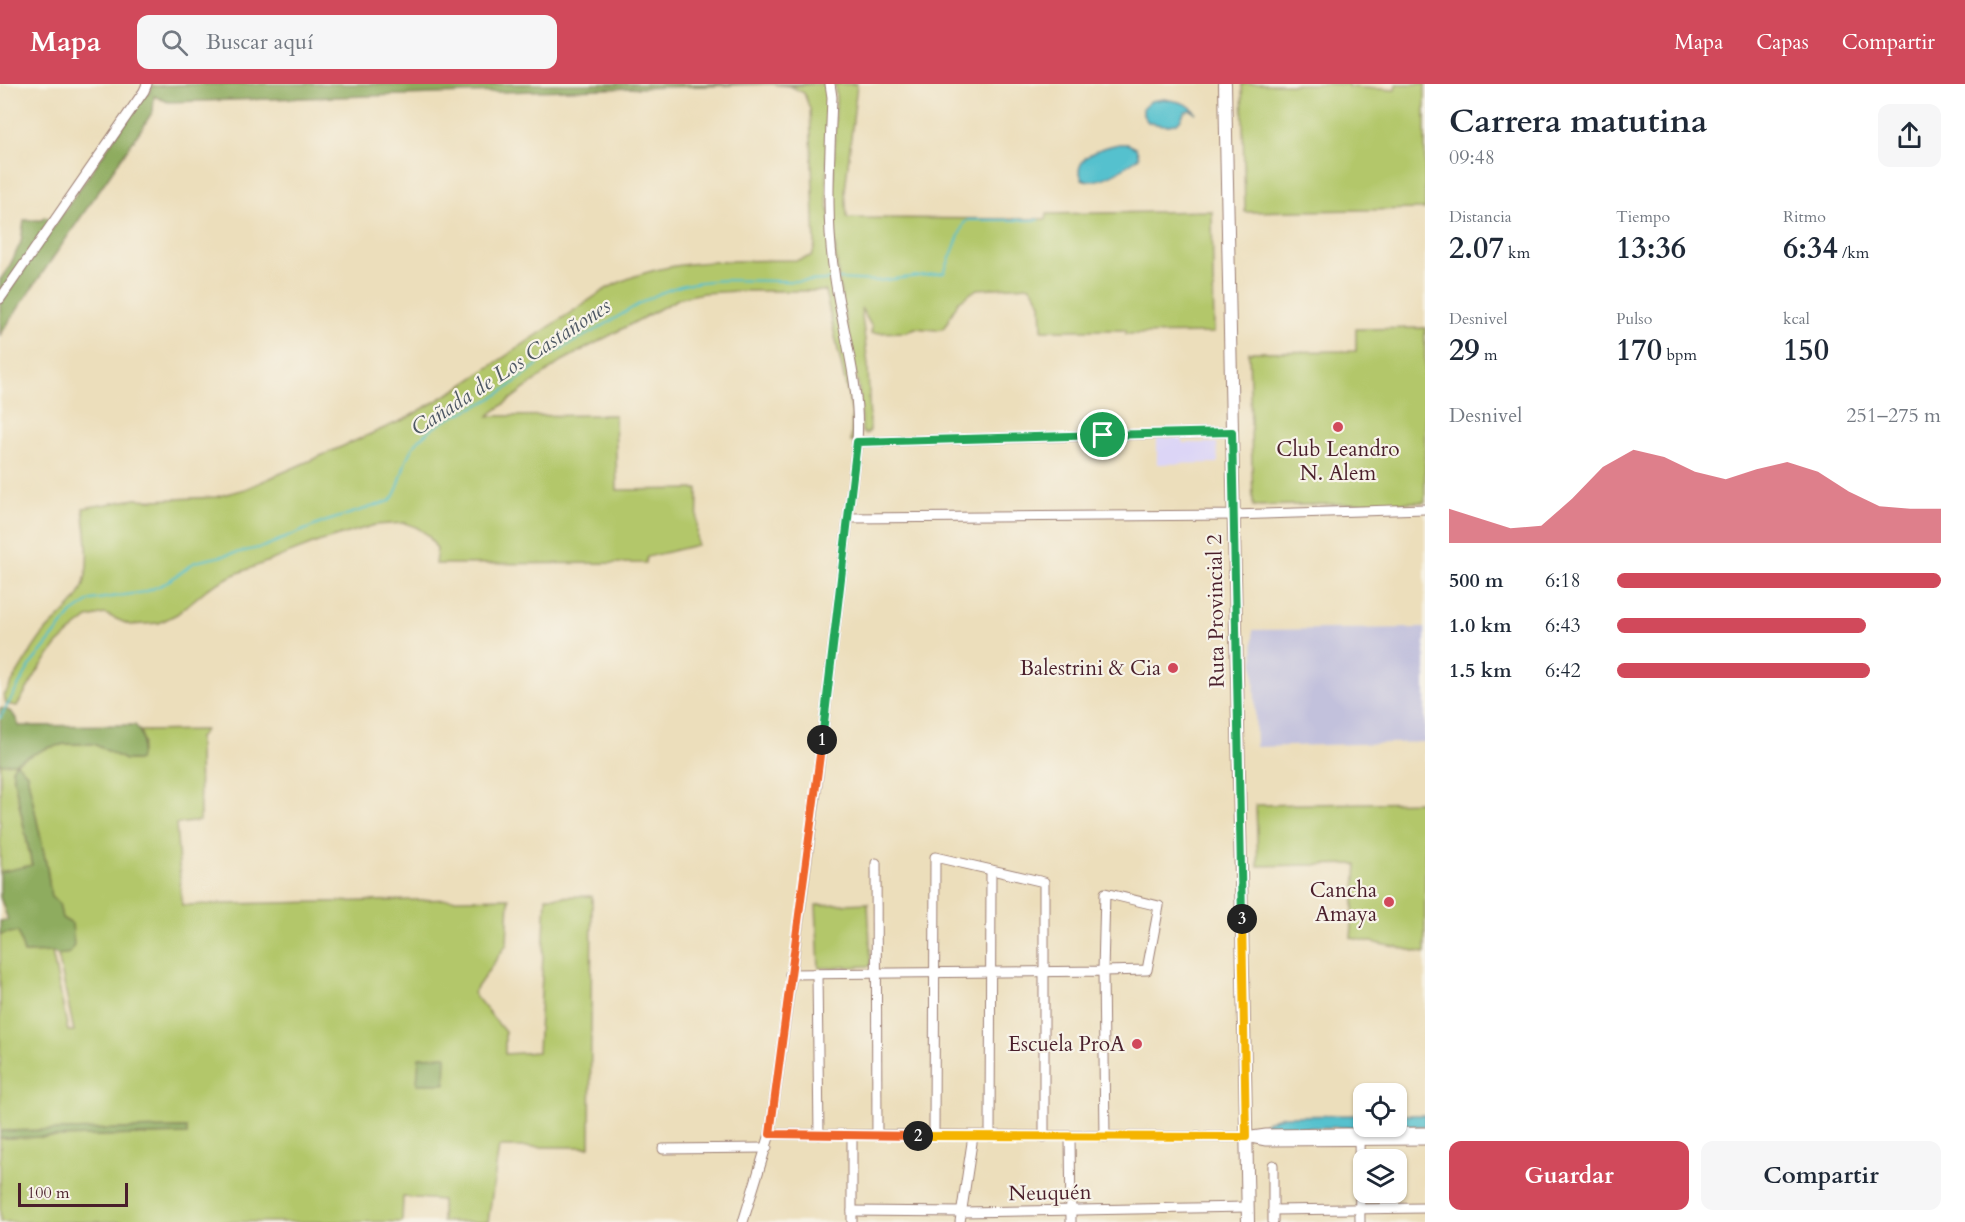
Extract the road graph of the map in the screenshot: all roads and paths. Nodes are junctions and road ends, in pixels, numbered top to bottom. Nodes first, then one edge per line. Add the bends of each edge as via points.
1 (147, 84) edge
2 (830, 84) edge
3 (1225, 84) edge
4 (0, 299) edge
5 (1232, 432) junction
6 (857, 442) junction
7 (1425, 509) edge
8 (1234, 515) junction
9 (849, 518) junction
10 (876, 863) dead end
11 (991, 870) junction
12 (1103, 971) junction
13 (936, 972) junction
14 (992, 972) junction
15 (1043, 972) junction
16 (877, 973) junction
17 (790, 974) junction
18 (817, 974) junction
19 (1425, 1132) edge
20 (1407, 1133) edge
21 (770, 1134) junction
22 (819, 1135) junction
23 (852, 1135) junction
24 (878, 1135) junction
25 (934, 1136) junction
26 (974, 1136) junction
27 (990, 1136) junction
28 (1353, 1136) edge
29 (1353, 1136) edge
30 (1044, 1137) junction
31 (1070, 1137) junction
32 (1105, 1137) junction
33 (1246, 1137) junction
34 (1359, 1137) edge
35 (1376, 1137) edge
36 (1425, 1140) edge
37 (767, 1148) junction
38 (663, 1149) dead end
39 (1273, 1165) dead end
40 (1247, 1208) junction
41 (1425, 1208) edge
42 (1360, 1209) junction
43 (1071, 1210) junction
44 (1273, 1210) junction
45 (852, 1211) junction
46 (961, 1217) edge
47 (743, 1222) edge
48 (852, 1222) edge
49 (1071, 1222) edge
50 (1248, 1222) edge
51 (1273, 1222) edge
52 (1360, 1222) edge

1 - 4 street
2 - 6 street via 833,263 857,398
3 - 5 main road, Ruta Provincial 2
5 - 6 street
5 - 8 main road, Ruta Provincial 2
6 - 9 street
7 - 8 street
8 - 9 street
8 - 33 main road, Ruta Provincial 2
9 - 17 street
10 - 16 street
11 - 13 street via 935,857
11 - 14 street
11 - 15 street via 1044,882
12 - 12 street via 1105,893 1159,906 1147,970
12 - 15 street
12 - 32 street
13 - 14 street
13 - 16 street
13 - 25 street
14 - 15 street
14 - 27 street
15 - 30 street
16 - 18 street
16 - 24 street
17 - 18 street
17 - 21 street
18 - 22 street
19 - 20 street
21 - 22 street
21 - 37 street
22 - 23 street
23 - 24 street
23 - 45 street
24 - 25 street
25 - 26 street
26 - 27 street
26 - 46 street
27 - 30 street
28 - 33 street
29 - 33 street via 1266,1141
30 - 31 street
31 - 32 street
31 - 43 street
32 - 33 street
33 - 40 main road, Ruta Provincial 2
34 - 42 street
35 - 36 street
37 - 38 street
37 - 47 street
39 - 44 street
40 - 43 street, Neuquén
40 - 50 main road, Ruta Provincial 2
41 - 42 street
42 - 44 street
42 - 52 street
43 - 46 street, Neuquén
43 - 49 street
44 - 51 street
45 - 46 street, Neuquén
45 - 48 street

